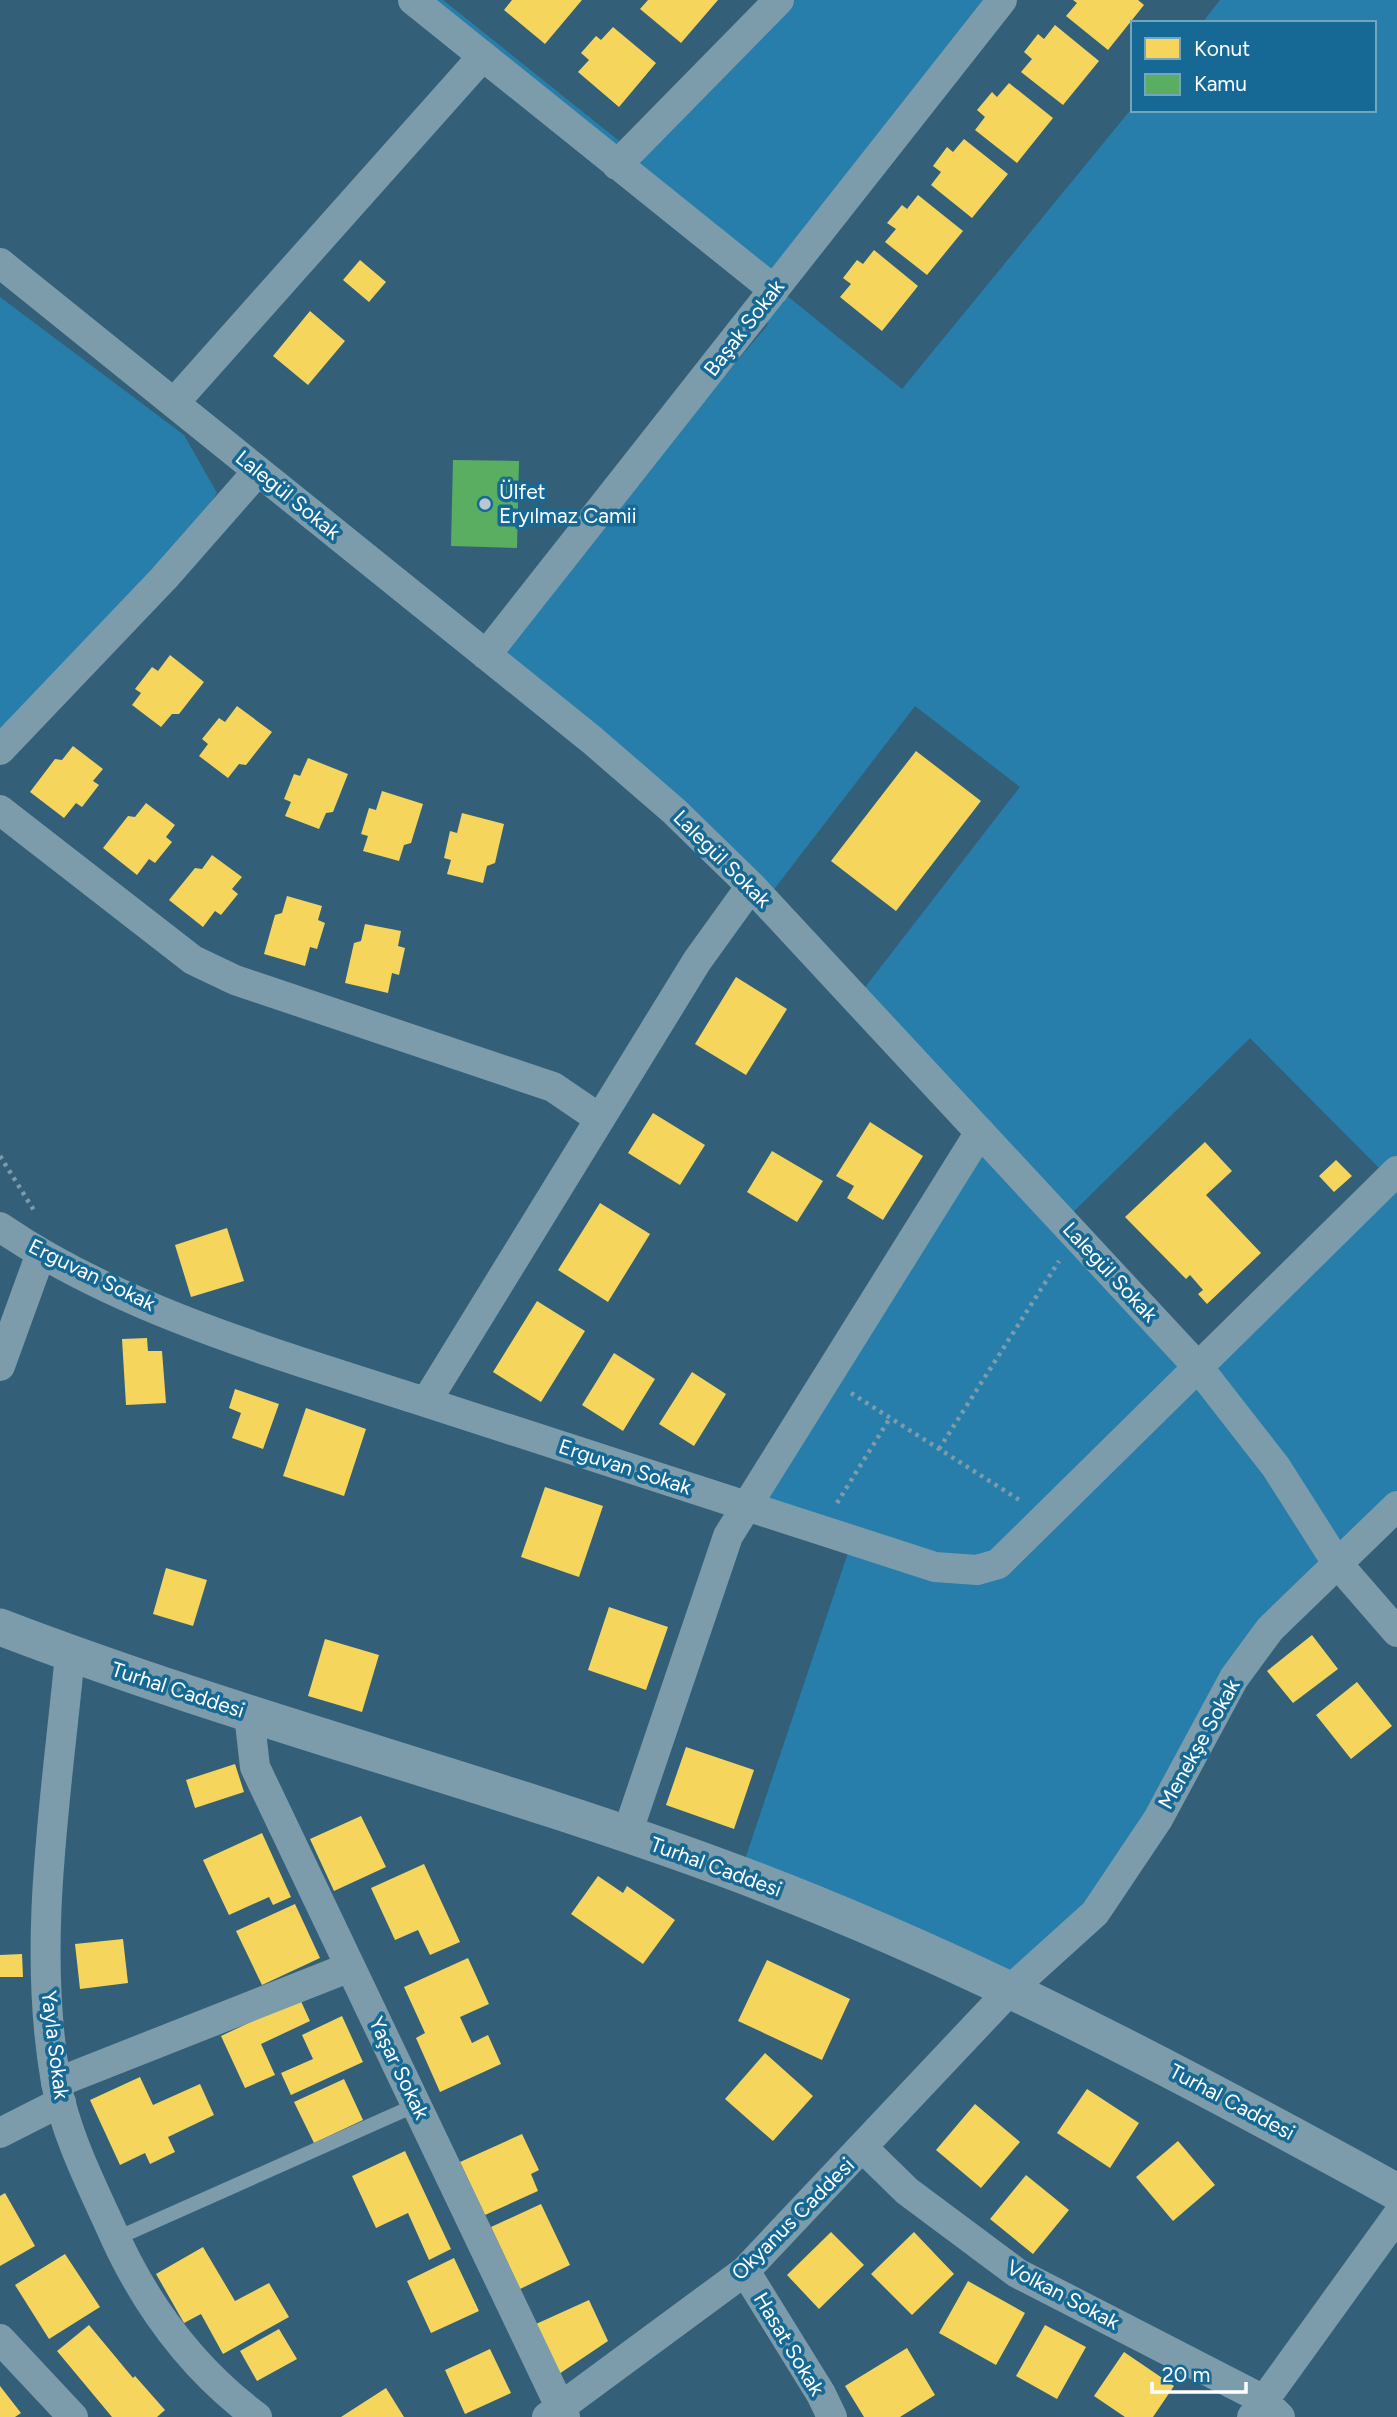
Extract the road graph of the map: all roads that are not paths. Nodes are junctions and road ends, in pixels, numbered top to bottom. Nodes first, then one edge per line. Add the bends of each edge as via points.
1 (413, 0) edge
2 (779, 0) edge
3 (1002, 0) edge
4 (483, 56) junction
5 (617, 164) junction
6 (0, 263) edge
7 (774, 290) junction
8 (174, 403) junction
9 (258, 471) junction
10 (486, 655) junction
11 (0, 750) edge
12 (0, 810) edge
13 (751, 886) junction
14 (600, 1119) junction
15 (980, 1132) junction
16 (1397, 1171) edge
17 (0, 1227) edge
18 (41, 1253) junction
19 (0, 1366) edge
20 (1198, 1367) junction
21 (426, 1402) junction
22 (1397, 1506) edge
23 (746, 1507) junction
24 (1337, 1563) junction
25 (0, 1627) edge
26 (1397, 1632) edge
27 (70, 1654) junction
28 (249, 1714) junction
29 (627, 1834) junction
30 (350, 1967) junction
31 (1011, 1989) junction
32 (59, 2092) junction
33 (416, 2105) junction
34 (0, 2133) edge
35 (863, 2148) junction
36 (1397, 2192) edge
37 (1397, 2216) edge
38 (115, 2239) junction
39 (746, 2271) junction
40 (0, 2339) edge
41 (1265, 2411) edge
42 (558, 2414) edge
43 (73, 2417) edge
44 (257, 2417) edge
45 (832, 2417) edge

1 - 4 street
2 - 5 street
3 - 7 street, Başak Sokak
4 - 5 street
4 - 8 street
5 - 7 street
6 - 8 street, Lalegül Sokak
7 - 10 street, Başak Sokak
8 - 9 street, Lalegül Sokak
9 - 10 street, Lalegül Sokak
9 - 11 street via 164,578
10 - 13 street, Lalegül Sokak via 674,811
12 - 14 street via 193,960 235,980 553,1087
13 - 14 street via 697,961
13 - 15 street, Lalegül Sokak
14 - 21 street
15 - 20 street, Lalegül Sokak
15 - 23 street
16 - 20 street, Erguvan Sokak
17 - 18 street, Erguvan Sokak
18 - 19 street
18 - 21 street, Erguvan Sokak via 196,1323
20 - 23 street, Erguvan Sokak via 998,1564 977,1570 935,1567
20 - 24 street, Lalegül Sokak via 1276,1467
21 - 23 street, Erguvan Sokak
22 - 24 street, Menekşe Sokak
23 - 29 street via 728,1536
24 - 26 street, Lalegül Sokak
24 - 31 street, Menekşe Sokak via 1270,1629 1234,1678 1158,1819 1114,1889 1066,1941
25 - 27 street, Turhal Caddesi
27 - 28 street, Turhal Caddesi
27 - 32 street, Yayla Sokak via 46,1959
28 - 29 street, Turhal Caddesi
28 - 30 street, Yaşar Sokak via 255,1766
29 - 31 street, Turhal Caddesi via 826,1909
30 - 32 street
30 - 33 street, Yaşar Sokak
31 - 35 street, Okyanus Caddesi
31 - 36 street, Turhal Caddesi via 1139,2052
32 - 34 street
32 - 38 street, Yayla Sokak via 69,2130
33 - 38 lane
33 - 42 street, Yaşar Sokak
35 - 39 street, Okyanus Caddesi
35 - 41 street, Volkan Sokak via 907,2191 1017,2273
37 - 41 street
38 - 44 street, Yayla Sokak via 172,2335 212,2380
39 - 42 street, Okyanus Caddesi
39 - 45 street, Hasat Sokak
40 - 43 street

